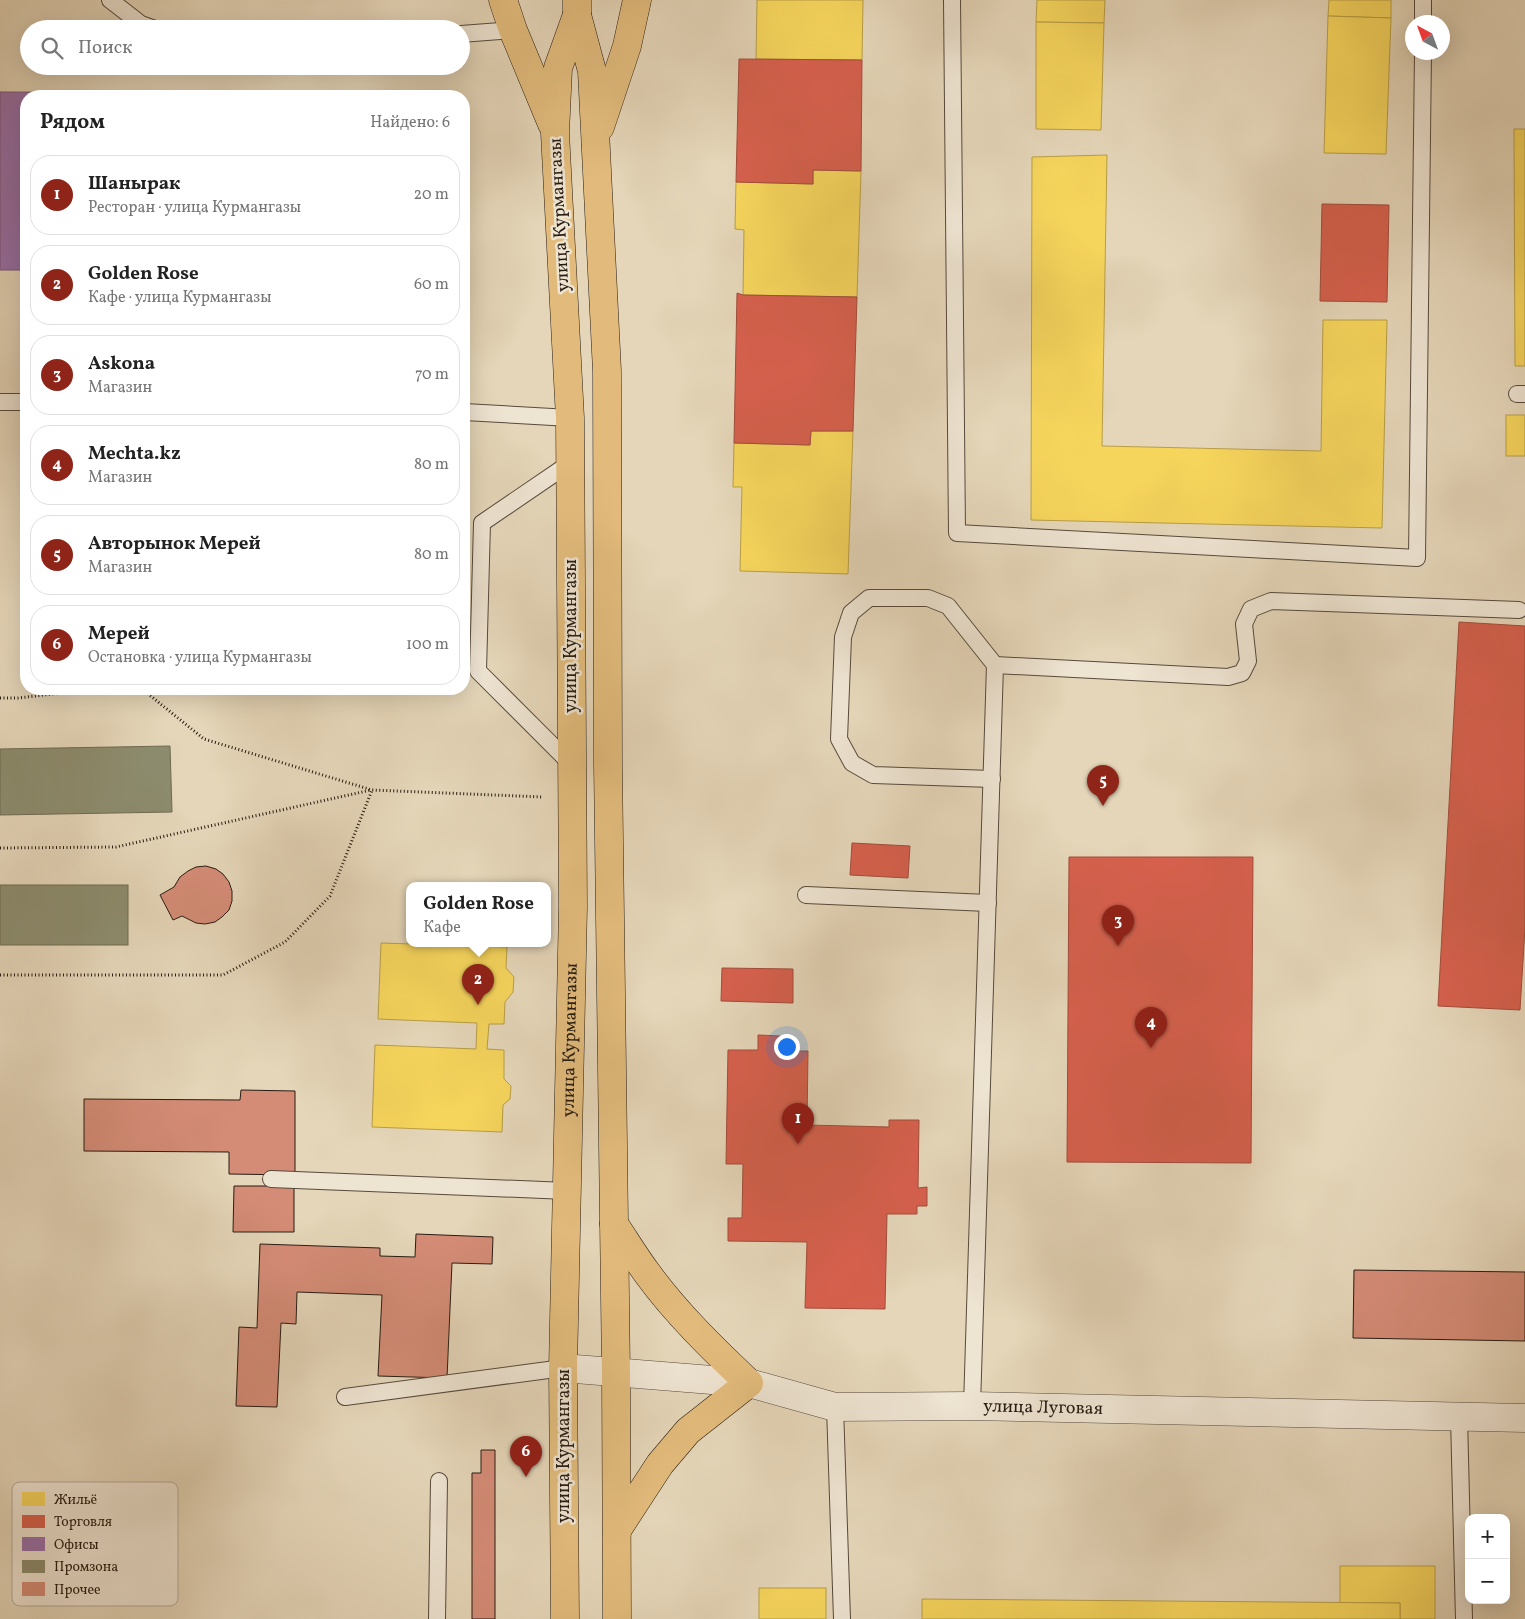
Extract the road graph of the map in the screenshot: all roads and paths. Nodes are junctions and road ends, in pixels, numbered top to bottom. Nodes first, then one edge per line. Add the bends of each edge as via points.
1 (110, 0) edge
2 (503, 0) edge
3 (637, 0) edge
4 (952, 0) edge
5 (1424, 0) edge
6 (577, 8) edge
7 (1423, 15) edge
8 (137, 20) edge
9 (512, 30) junction
10 (470, 33) edge
11 (1423, 60) edge
12 (555, 133) junction
13 (595, 140) junction
14 (0, 402) edge
15 (20, 402) edge
16 (470, 412) edge
17 (570, 418) junction
18 (570, 462) junction
19 (608, 463) junction
20 (1519, 610) dead end
21 (996, 665) junction
22 (44, 695) edge
23 (149, 695) edge
24 (0, 698) edge
25 (608, 744) junction
26 (572, 754) junction
27 (992, 779) junction
28 (372, 790) junction
29 (572, 798) junction
30 (0, 848) edge
31 (806, 895) dead end
32 (988, 903) junction
33 (0, 975) edge
34 (570, 1040) junction
35 (611, 1040) junction
36 (270, 1179) dead end
37 (567, 1191) junction
38 (614, 1224) junction
39 (564, 1368) junction
40 (616, 1374) junction
41 (749, 1383) junction
42 (345, 1397) dead end
43 (972, 1406) junction
44 (835, 1407) junction
45 (1459, 1417) junction
46 (1525, 1418) edge
47 (439, 1481) dead end
48 (617, 1530) junction
49 (437, 1619) edge
50 (564, 1619) edge
51 (617, 1619) edge
52 (842, 1619) edge
53 (1464, 1619) edge

1 - 8 lane
2 - 9 main road
3 - 13 main road via 627,46
4 - 11 lane via 957,533 1417,558
5 - 7 lane
6 - 12 main road, улица Курмангазы via 558,68
6 - 13 main road, улица Курмангазы via 592,71
9 - 10 lane
9 - 12 main road
12 - 17 main road, улица Курмангазы
13 - 19 main road, улица Курмангазы via 607,371
14 - 15 lane
16 - 17 lane
17 - 18 main road, улица Курмангазы
18 - 19 main road via 580,472 589,474
18 - 26 main road, улица Курмангазы
18 - 26 lane via 482,523 478,671
19 - 25 main road, улица Курмангазы
20 - 21 lane via 1271,602 1251,609 1244,624 1248,661 1242,673 1228,677
21 - 27 lane
21 - 27 lane via 948,606 928,598 869,598 851,613 843,637 839,739 852,764 873,776
22 - 24 path
23 - 28 path via 204,739
25 - 26 main road via 590,733 580,735
25 - 35 main road, улица Курмангазы
26 - 29 main road, улица Курмангазы
27 - 32 lane
28 - 29 path
28 - 30 path via 116,847
28 - 33 path via 330,896 285,942 223,975
29 - 34 main road, улица Курмангазы
31 - 32 lane
32 - 43 lane
34 - 35 main road via 591,1053
34 - 37 main road, улица Курмангазы
35 - 38 main road, улица Курмангазы
36 - 37 lane
37 - 39 main road, улица Курмангазы
38 - 40 main road, улица Курмангазы
38 - 41 main road via 647,1273 680,1313
39 - 40 street, улица Луговая
39 - 42 lane
39 - 50 main road, улица Курмангазы
40 - 41 street, улица Луговая
40 - 48 main road, улица Курмангазы
41 - 44 street, улица Луговая
41 - 48 main road via 688,1430 660,1464
43 - 44 street, улица Луговая
43 - 45 street, улица Луговая
44 - 52 lane
45 - 46 street, улица Луговая
45 - 53 lane
47 - 49 lane
48 - 51 main road, улица Курмангазы

